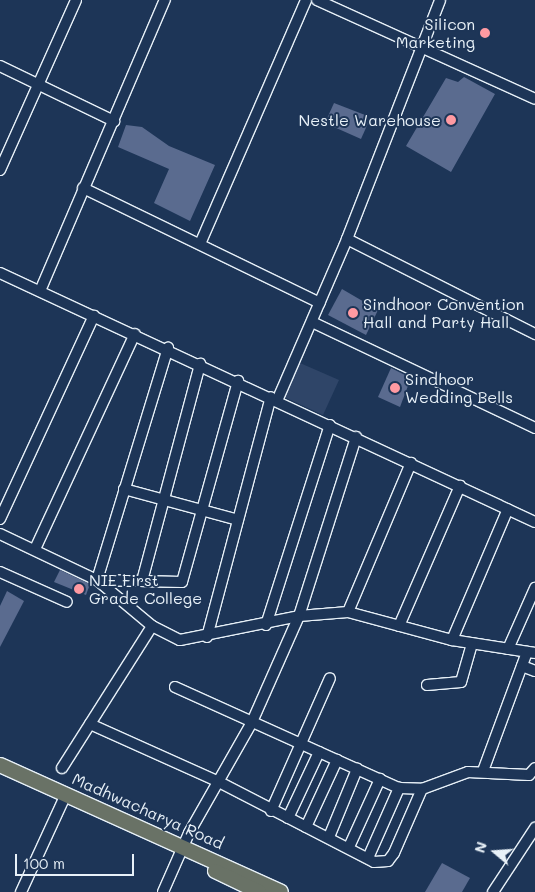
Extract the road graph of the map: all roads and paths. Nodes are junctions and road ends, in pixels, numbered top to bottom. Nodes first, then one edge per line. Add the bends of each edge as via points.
1 (76, 0) edge
2 (164, 0) edge
3 (306, 0) edge
4 (317, 0) edge
5 (440, 0) edge
6 (420, 49) junction
7 (0, 66) edge
8 (37, 85) junction
9 (535, 99) edge
10 (114, 121) junction
11 (0, 170) edge
12 (83, 188) junction
13 (347, 239) junction
14 (200, 244) junction
15 (0, 273) edge
16 (40, 291) junction
17 (320, 304) junction
18 (94, 316) junction
19 (312, 322) junction
20 (135, 334) junction
21 (535, 334) edge
22 (168, 348) junction
23 (200, 364) junction
24 (238, 381) junction
25 (274, 399) junction
26 (330, 425) junction
27 (535, 428) edge
28 (356, 437) junction
29 (411, 462) junction
30 (460, 486) junction
31 (124, 489) junction
32 (162, 499) junction
33 (201, 510) junction
34 (508, 510) junction
35 (0, 519) edge
36 (238, 520) junction
37 (535, 522) edge
38 (0, 534) edge
39 (35, 549) junction
40 (0, 572) edge
41 (97, 580) junction
42 (142, 581) junction
43 (535, 588) edge
44 (67, 602) dead end
45 (348, 612) junction
46 (299, 616) junction
47 (266, 625) junction
48 (152, 626) junction
49 (399, 626) junction
50 (208, 638) junction
51 (452, 640) junction
52 (472, 644) junction
53 (508, 648) junction
54 (531, 652) edge
55 (522, 666) junction
56 (535, 671) edge
57 (330, 678) dead end
58 (427, 685) dead end
59 (175, 687) dead end
60 (252, 722) junction
61 (90, 724) junction
62 (299, 743) junction
63 (319, 752) junction
64 (337, 760) junction
65 (0, 765) edge
66 (62, 768) dead end
67 (535, 768) edge
68 (357, 769) junction
69 (483, 771) junction
70 (0, 775) edge
71 (380, 779) junction
72 (219, 782) junction
73 (399, 788) junction
74 (422, 788) junction
75 (64, 798) junction
76 (271, 811) junction
77 (288, 818) junction
78 (306, 827) junction
79 (535, 828) edge
80 (328, 837) junction
81 (350, 847) junction
82 (181, 849) junction
83 (368, 858) junction
84 (21, 892) edge
85 (163, 892) edge
86 (258, 892) edge
87 (281, 892) edge
88 (493, 892) edge

1 - 8 street
2 - 10 street
3 - 14 street
4 - 6 street
5 - 6 street
6 - 9 street
6 - 13 street
7 - 8 street
8 - 10 street
8 - 11 street
10 - 12 street
12 - 14 street
12 - 16 street
13 - 17 street
13 - 21 street
14 - 17 street
15 - 16 street
16 - 18 street
17 - 19 street
18 - 20 street
18 - 35 street
19 - 25 street
19 - 27 street
20 - 22 street
20 - 39 street
22 - 23 street
22 - 31 street
23 - 24 street
23 - 32 street
24 - 25 street
24 - 33 street
25 - 26 street
25 - 36 street
26 - 28 street
26 - 47 street
28 - 29 street
28 - 46 street
29 - 30 street
29 - 45 street
30 - 34 street
30 - 49 street
31 - 32 street
31 - 41 street
32 - 33 street
32 - 42 street
33 - 36 street
33 - 42 street via 182,582
34 - 37 street
34 - 51 street
36 - 50 street
38 - 39 street
39 - 41 street
40 - 44 street
41 - 42 street
41 - 48 street
43 - 53 street
45 - 46 street
45 - 49 street
46 - 47 street
46 - 60 street
47 - 50 street
48 - 50 street via 180,640
48 - 61 street
49 - 51 street
51 - 52 street
52 - 53 street
52 - 58 street via 462,682
53 - 54 street
54 - 55 street
55 - 56 street
55 - 69 street
57 - 62 street
59 - 60 street
60 - 62 street
60 - 72 street
61 - 66 street
61 - 72 street
62 - 63 street
62 - 76 street
63 - 64 street
63 - 77 street
64 - 68 street
64 - 78 street
65 - 75 main road, Madhwacharya Road
67 - 69 street via 525,776
68 - 71 street
68 - 80 street
69 - 74 street via 452,776
70 - 75 main road, Madhwacharya Road
71 - 73 street
71 - 81 street
72 - 76 street
72 - 82 street
73 - 74 street
73 - 83 street
74 - 83 street via 394,853 381,863
75 - 82 main road, Madhwacharya Road
75 - 84 street
76 - 77 street
77 - 78 street
78 - 80 street
79 - 88 street
80 - 81 street
81 - 83 street
82 - 85 street
82 - 86 main road, Madhwacharya Road
82 - 87 main road, Madhwacharya Road

